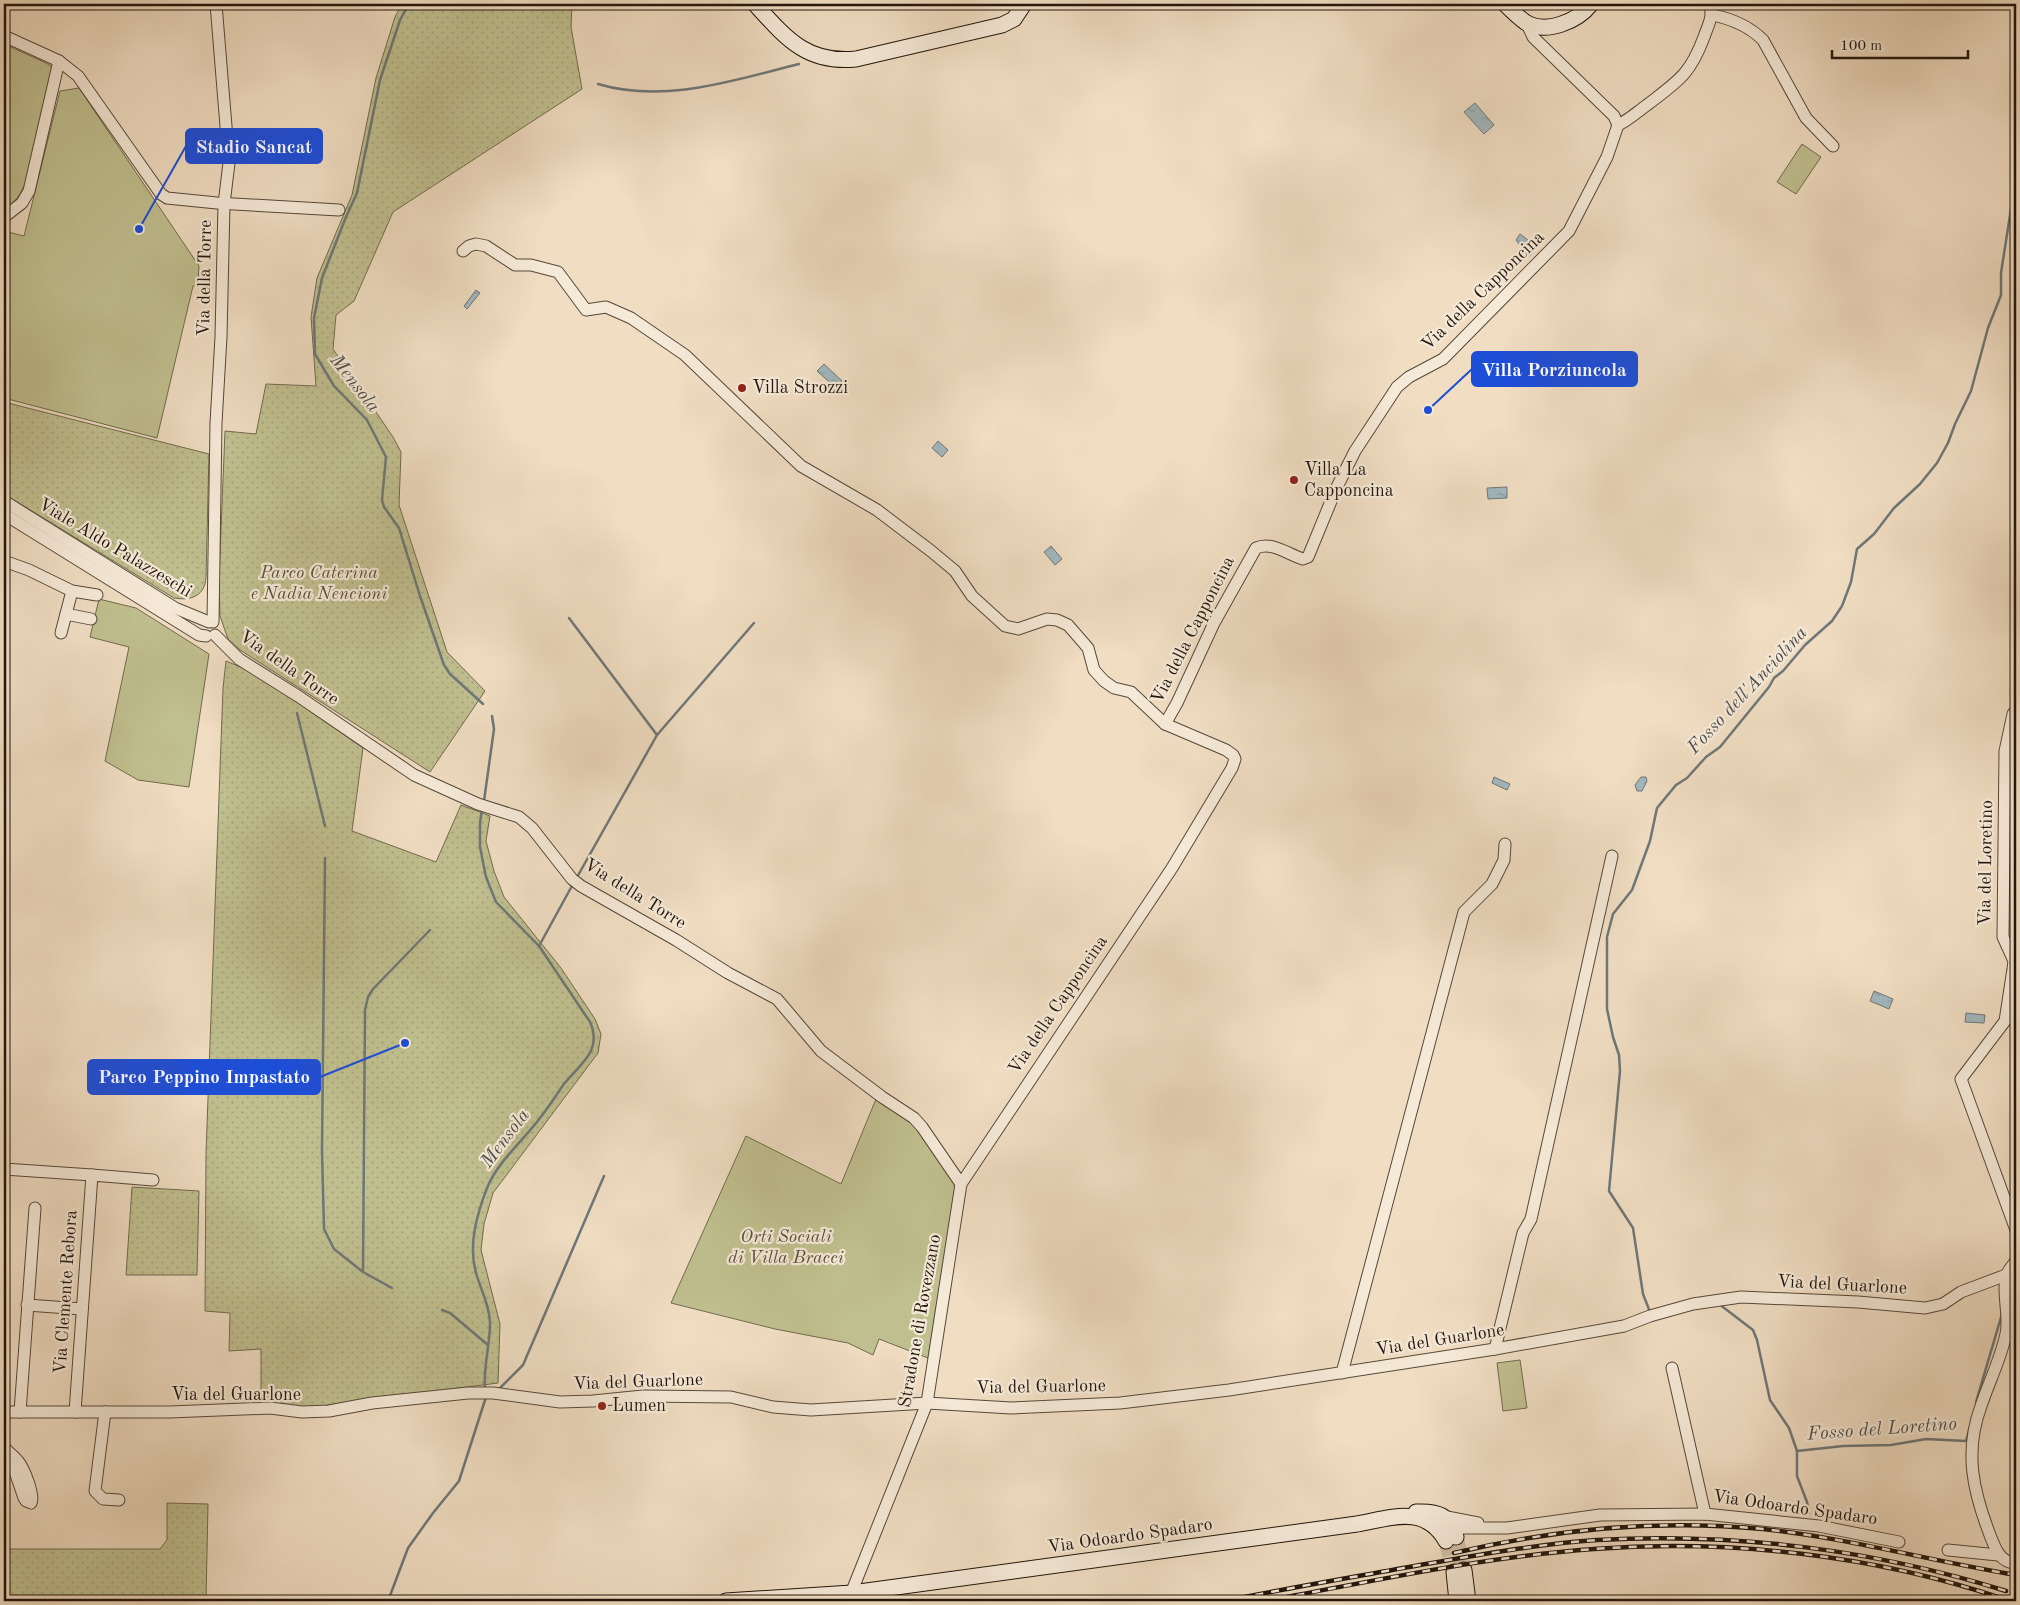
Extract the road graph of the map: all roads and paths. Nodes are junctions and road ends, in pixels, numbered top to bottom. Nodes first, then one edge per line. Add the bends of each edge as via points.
1 (216, 4) edge
2 (754, 4) edge
3 (1024, 4) edge
4 (1505, 4) edge
5 (1591, 4) edge
6 (1711, 9) edge
7 (1526, 22) junction
8 (4, 36) edge
9 (59, 60) junction
10 (1618, 125) junction
11 (1833, 146) dead end
12 (224, 204) junction
13 (338, 210) dead end
14 (4, 217) edge
15 (463, 251) dead end
16 (4, 501) edge
17 (4, 514) edge
18 (4, 561) edge
19 (72, 591) junction
20 (97, 595) dead end
21 (66, 614) junction
22 (91, 619) dead end
23 (211, 622) junction
24 (61, 633) dead end
25 (211, 636) junction
26 (2016, 710) edge
27 (1165, 724) junction
28 (1505, 844) dead end
29 (1612, 856) dead end
30 (4, 1169) edge
31 (92, 1175) junction
32 (153, 1180) dead end
33 (961, 1184) junction
34 (34, 1208) dead end
35 (2016, 1230) edge
36 (2016, 1261) edge
37 (2006, 1275) junction
38 (27, 1305) junction
39 (82, 1309) junction
40 (1495, 1349) junction
41 (1672, 1368) dead end
42 (1342, 1372) junction
43 (926, 1403) junction
44 (4, 1412) edge
45 (20, 1412) junction
46 (75, 1412) junction
47 (105, 1412) junction
48 (4, 1447) edge
49 (14, 1458) dead end
50 (119, 1500) dead end
51 (1706, 1514) junction
52 (1439, 1521) junction
53 (1507, 1528) junction
54 (1451, 1539) joint
55 (1899, 1542) dead end
56 (1948, 1550) dead end
57 (1998, 1555) junction
58 (2016, 1563) edge
59 (850, 1597) edge
60 (726, 1601) edge
61 (1457, 1601) edge
62 (1468, 1601) edge

1 - 12 street, Via della Torre via 228,134
2 - 3 street via 783,35 800,47 822,58 842,60 1002,25 1014,19
4 - 7 street
5 - 7 street via 1584,12 1561,25 1540,26
6 - 10 street via 1696,59 1685,74
6 - 11 street via 1755,32 1763,40 1797,105
7 - 10 street via 1533,37 1614,116
8 - 9 street
9 - 12 street via 81,79 164,197
9 - 14 street via 29,191 22,203
10 - 27 street, Via della Capponcina via 1607,157 1569,231 1443,359 1397,387 1355,451 1308,557 1303,559 1269,545 1256,548 1214,623
12 - 13 street, Via della Torre
12 - 23 street, Via della Torre
15 - 27 street via 476,244 486,246 515,265 531,265 558,272 586,310 606,307 631,318 685,356 801,466 877,510 931,550 955,572 972,596 1006,626 1018,629 1047,619 1058,620 1068,626 1088,648 1094,670 1104,681 1114,688 1131,692
16 - 23 street, Viale Aldo Palazzeschi via 175,608
17 - 25 street, Viale Aldo Palazzeschi via 199,635
18 - 19 street
19 - 20 street
19 - 21 street
21 - 22 street
21 - 24 street
23 - 25 street via 202,628 202,633
25 - 33 street, Via della Torre via 414,775 478,804 512,814 526,823 540,836 572,879 588,891 777,1000 821,1051 914,1118
26 - 35 street, Via del Loretino via 2004,751 2002,936 2014,961 2013,968 2004,1021 1961,1079
27 - 33 street, Via della Capponcina via 1233,754 1236,759 1172,868
28 - 42 street via 1504,860 1492,884 1464,912
29 - 40 street via 1531,1219 1523,1233
30 - 31 street
31 - 32 street
31 - 39 street, Via Clemente Rebora
33 - 43 street, Stradone di Rovezzano
34 - 38 street
36 - 37 street
37 - 40 street, Via del Guarlone via 1961,1292 1943,1304 1925,1308 1741,1297 1693,1304 1624,1326
37 - 57 street via 2006,1332 1973,1432 1971,1457 1978,1506
38 - 39 street
38 - 45 street
39 - 46 street, Via Clemente Rebora
40 - 42 street, Via del Guarlone
41 - 51 street
42 - 43 street, Via del Guarlone via 1120,1403 1011,1408
43 - 47 street, Via del Guarlone via 811,1410 773,1407 731,1396 643,1396 560,1402 480,1393 372,1403 329,1411 270,1408
43 - 59 street, Stradone di Rovezzano
44 - 45 street, Via del Guarlone
45 - 46 street, Via del Guarlone
46 - 47 street, Via del Guarlone
47 - 50 street via 95,1490 103,1499
48 - 49 street
51 - 53 street, Via Odoardo Spadaro via 1600,1514
51 - 55 street, Via Odoardo Spadaro via 1819,1526
52 - 53 street, Via Odoardo Spadaro
52 - 54 street
52 - 59 street, Via Odoardo Spadaro via 1425,1512 1412,1512 1406,1517
53 - 54 street, Via Odoardo Spadaro via 1461,1528
56 - 57 street
57 - 58 street
59 - 60 street, Via Odoardo Spadaro
61 - 62 street via 1459,1571

